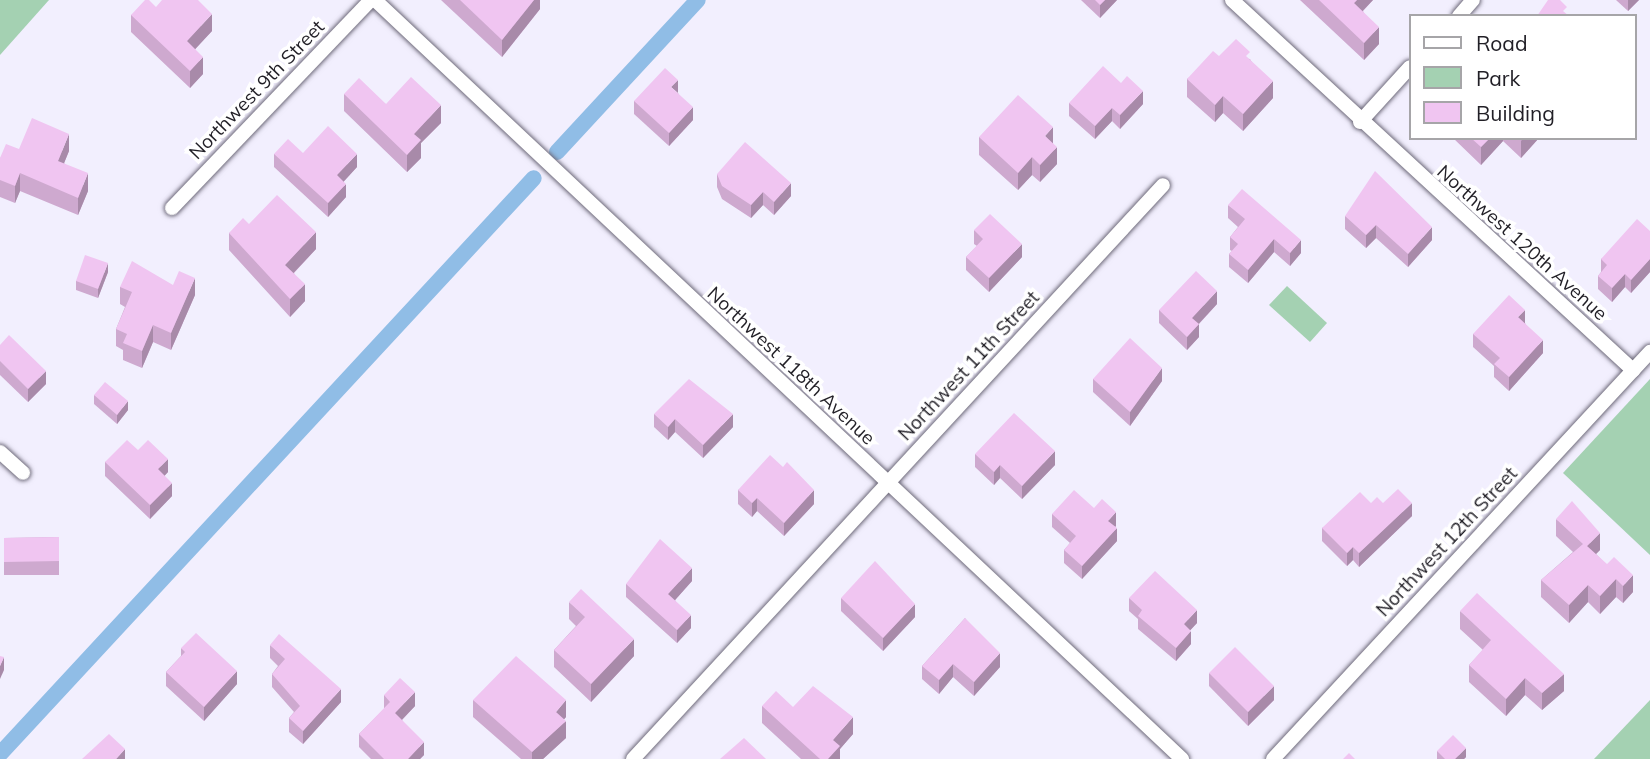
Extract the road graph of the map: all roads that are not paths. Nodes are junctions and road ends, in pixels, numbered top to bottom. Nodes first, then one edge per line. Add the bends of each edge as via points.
1 (373, 0) edge
2 (1232, 0) edge
3 (1473, 0) edge
4 (1461, 14) edge
5 (1408, 69) edge
6 (1360, 122) junction
7 (1163, 185) dead end
8 (172, 208) dead end
9 (1650, 352) edge
10 (1633, 370) junction
11 (0, 452) edge
12 (23, 473) dead end
13 (888, 483) junction
14 (632, 759) edge
15 (1182, 759) edge
16 (1273, 759) edge

1 - 8 street, Northwest 9th Street
1 - 13 street, Northwest 118th Avenue
2 - 6 street, Northwest 120th Avenue
3 - 4 street
5 - 6 street
6 - 10 street, Northwest 120th Avenue
7 - 13 street, Northwest 11th Street
9 - 10 street, Northwest 12th Street
10 - 16 street, Northwest 12th Street
11 - 12 street
13 - 14 street, Northwest 11th Street
13 - 15 street, Northwest 118th Avenue

